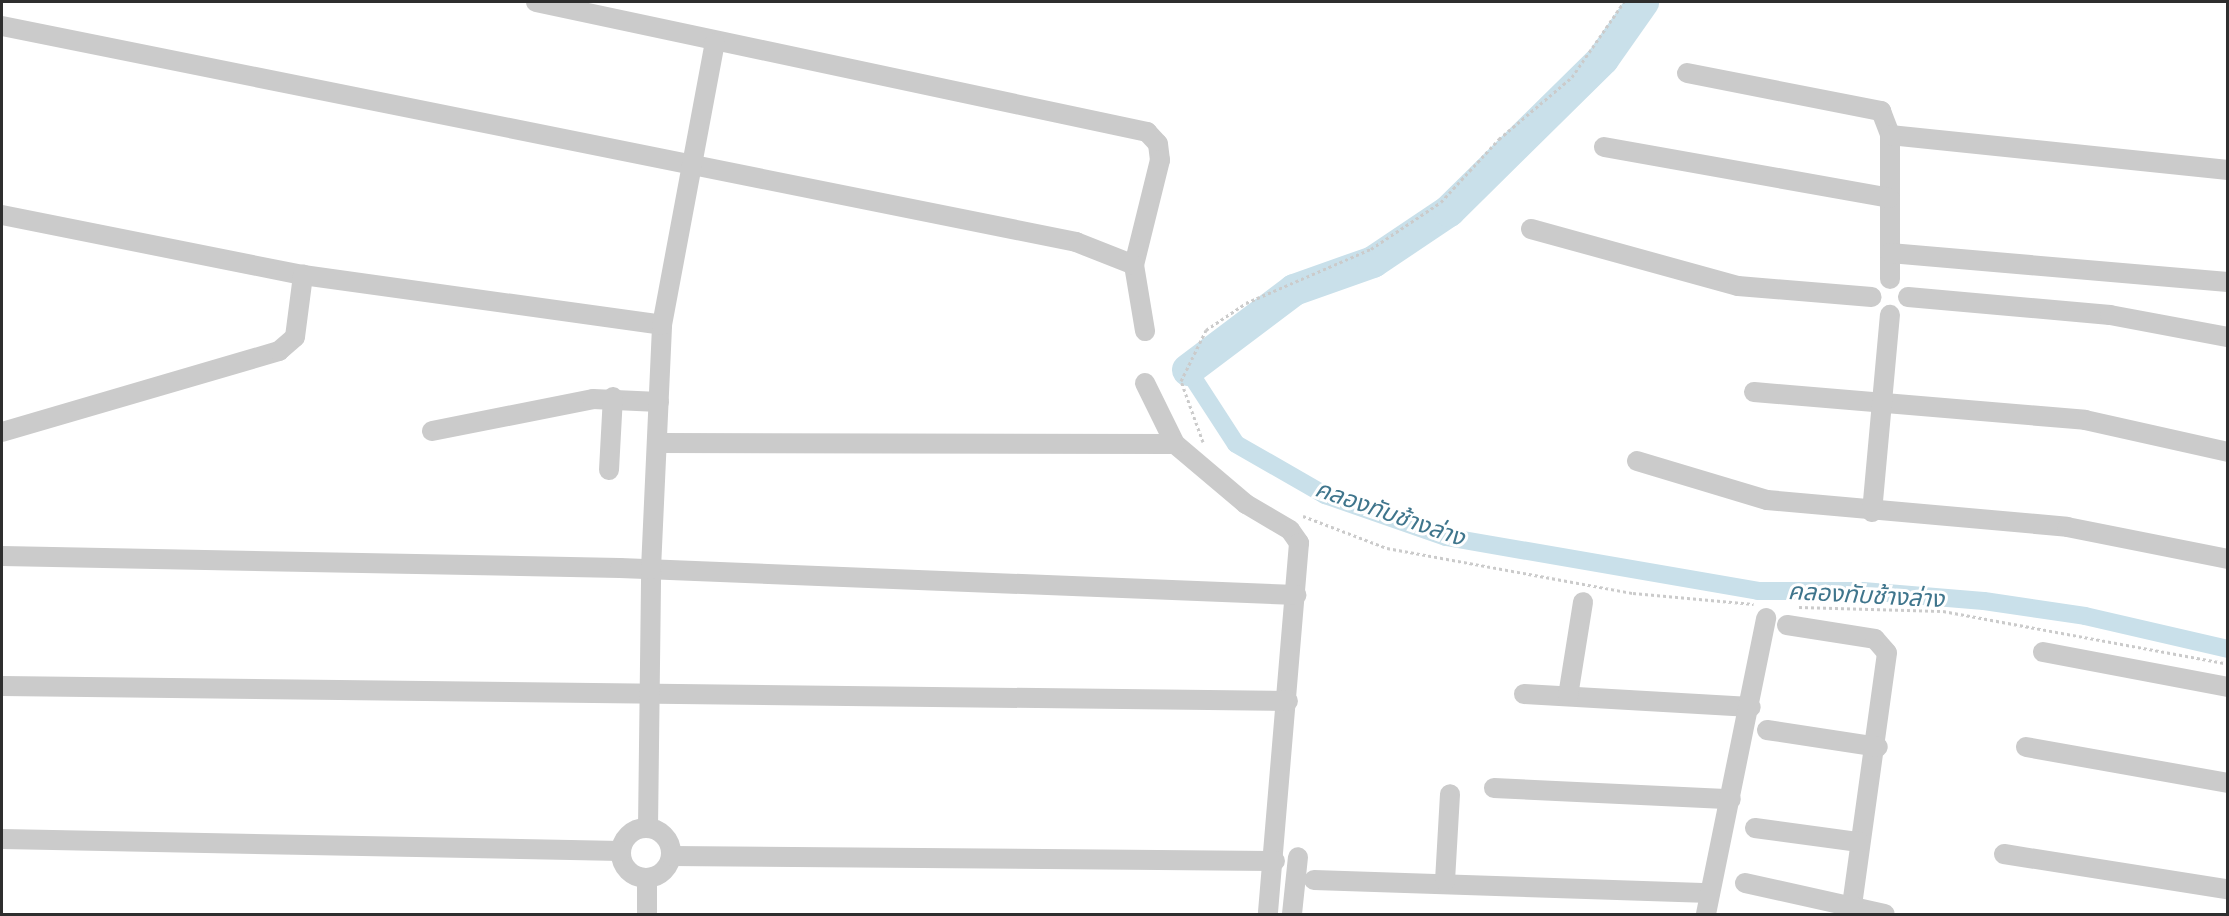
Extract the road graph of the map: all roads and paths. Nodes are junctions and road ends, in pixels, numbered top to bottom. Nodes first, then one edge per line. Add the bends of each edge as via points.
1 (536, 2) edge
2 (1624, 2) edge
3 (2, 26) edge
4 (715, 43) junction
5 (1687, 73) dead end
6 (1890, 135) junction
7 (1604, 147) dead end
8 (693, 165) junction
9 (2228, 170) edge
10 (1889, 198) junction
11 (2, 215) edge
12 (1531, 230) dead end
13 (1890, 253) junction
14 (1134, 265) junction
15 (303, 275) junction
16 (1890, 279) junction
17 (2228, 282) edge
18 (1872, 297) junction
19 (1908, 297) junction
20 (1890, 315) junction
21 (662, 325) junction
22 (1145, 331) dead end
23 (2228, 337) edge
24 (1145, 382) dead end
25 (1754, 392) dead end
26 (613, 397) junction
27 (659, 402) junction
28 (1880, 406) junction
29 (432, 431) dead end
30 (2, 432) edge
31 (657, 443) junction
32 (1175, 444) junction
33 (1205, 446) dead end
34 (2228, 452) edge
35 (1637, 461) dead end
36 (609, 470) dead end
37 (1294, 510) dead end
38 (1872, 512) junction
39 (2, 556) edge
40 (2228, 559) edge
41 (651, 569) junction
42 (1296, 595) junction
43 (1583, 602) dead end
44 (1763, 611) joint
45 (1789, 616) joint
46 (2043, 652) dead end
47 (2228, 664) edge
48 (2, 686) edge
49 (2228, 687) edge
50 (654, 691) junction
51 (1524, 694) dead end
52 (1568, 696) junction
53 (1288, 701) junction
54 (1751, 707) junction
55 (1767, 730) dead end
56 (1878, 747) junction
57 (2026, 747) dead end
58 (2228, 783) edge
59 (1494, 788) dead end
60 (1450, 794) dead end
61 (1731, 799) junction
62 (648, 828) junction
63 (1755, 828) dead end
64 (2, 839) edge
65 (1859, 842) junction
66 (621, 851) junction
67 (2004, 854) dead end
68 (671, 856) junction
69 (1298, 857) dead end
70 (1275, 861) junction
71 (647, 878) junction
72 (1314, 880) dead end
73 (1445, 881) junction
74 (1745, 883) dead end
75 (2227, 890) edge
76 (1710, 893) junction
77 (1852, 911) edge
78 (647, 915) edge
79 (1268, 915) edge
80 (1292, 915) edge
81 (1706, 915) edge
82 (1885, 915) edge

1 - 4 street
2 - 33 path via 1572,77 1499,139 1441,202 1371,249 1246,303 1206,330 1181,381
3 - 8 street
4 - 8 street
4 - 14 street via 1147,132 1158,144 1160,160
5 - 6 street via 1868,105 1881,111
6 - 9 street
6 - 10 street
7 - 10 street
8 - 14 street via 1076,242
8 - 21 street
10 - 13 street
11 - 15 street
12 - 18 street via 1738,286
13 - 16 street
13 - 17 street
14 - 22 street
15 - 21 street
15 - 30 street via 295,337 279,351
16 - 18 street via 1877,284
16 - 19 street via 1903,284
18 - 20 street via 1877,310
19 - 20 street via 1903,310
19 - 23 street via 2110,315
20 - 28 street
21 - 27 street
24 - 32 street
25 - 28 street
26 - 27 street
26 - 29 street via 517,411
26 - 36 street
27 - 31 street
28 - 34 street via 2085,420
28 - 38 street
31 - 32 street
31 - 41 street
32 - 42 street via 1246,504 1290,530 1301,557
35 - 38 street via 1767,500
37 - 44 path via 1387,548 1633,593
38 - 40 street via 2067,527
39 - 41 street
41 - 42 street
41 - 50 street
42 - 53 street
43 - 52 street
44 - 54 street
45 - 47 path via 1942,611
45 - 56 street via 1875,639 1882,647 1888,666
46 - 49 street
48 - 50 street
50 - 53 street
50 - 62 street
51 - 52 street
52 - 54 street
53 - 70 street
54 - 61 street
55 - 56 street
56 - 65 street
57 - 58 street
59 - 61 street
60 - 73 street
61 - 76 street
62 - 66 street via 633,831
62 - 68 street via 668,840
63 - 65 street
64 - 66 street
65 - 77 street
66 - 71 street via 631,873
67 - 75 street
68 - 70 street
68 - 71 street via 661,874
69 - 80 street
70 - 79 street
71 - 78 street
72 - 73 street
73 - 76 street
74 - 77 street
76 - 81 street
77 - 82 street

